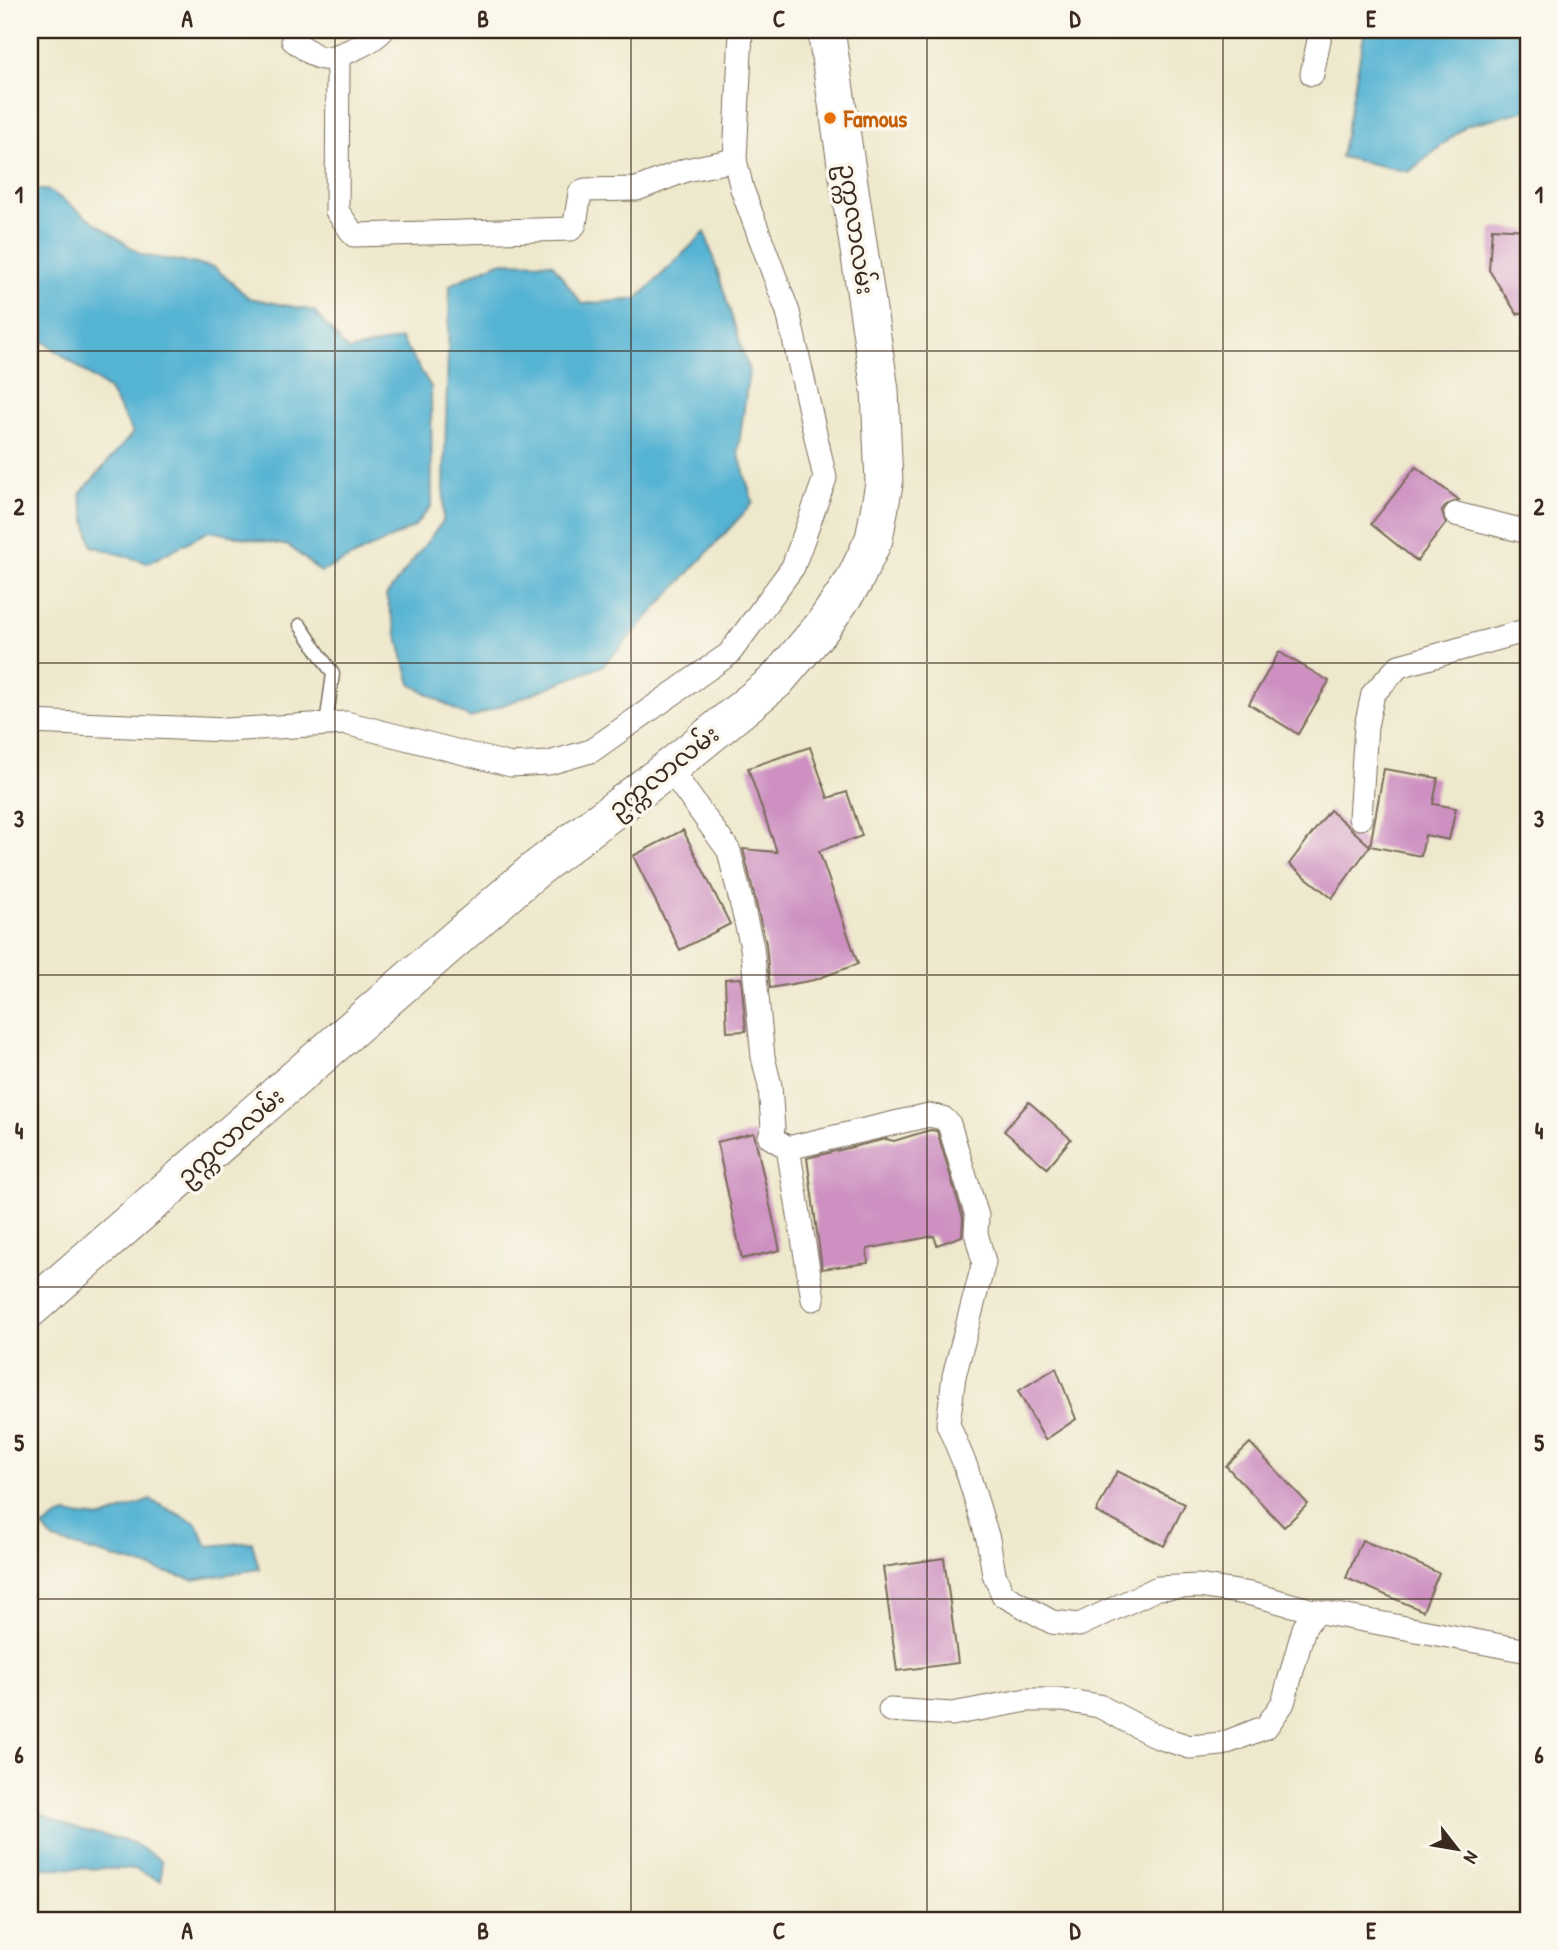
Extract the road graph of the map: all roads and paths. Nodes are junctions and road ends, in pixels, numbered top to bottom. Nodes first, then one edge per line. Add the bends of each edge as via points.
1 (383, 30) edge
2 (741, 30) edge
3 (826, 30) edge
4 (1321, 30) edge
5 (293, 40) dead end
6 (338, 57) junction
7 (1312, 75) dead end
8 (735, 160) junction
9 (1456, 514) dead end
10 (1528, 532) edge
11 (300, 625) dead end
12 (1528, 630) edge
13 (30, 722) edge
14 (326, 724) junction
15 (669, 768) junction
16 (1360, 818) dead end
17 (788, 1148) junction
18 (813, 1298) dead end
19 (30, 1309) edge
20 (1317, 1611) junction
21 (1528, 1651) edge
22 (890, 1710) dead end

1 - 6 street
2 - 8 street
3 - 15 main road, ဥက္ကလာလမ်း via 880,390 884,484 874,539 854,581 776,681
4 - 7 street
5 - 6 street via 312,55
6 - 8 street via 337,211 354,235 571,229 585,190 636,189 686,170
8 - 14 street via 788,312 825,478 793,567 729,654 592,751 549,764 511,765 346,723
9 - 10 street
11 - 14 lane via 333,674
12 - 16 street via 1399,666 1373,694 1366,726
13 - 14 street via 226,730
15 - 17 street via 729,851 752,947 770,1086 770,1137
15 - 19 main road, ဥက္ကလာလမ်း via 535,870
17 - 18 street
17 - 20 street via 929,1115 948,1124 976,1216 984,1262 954,1376 948,1424 966,1467 1003,1595 1064,1625 1079,1625 1158,1588 1180,1586 1251,1594
20 - 21 street
20 - 22 street via 1304,1628 1283,1703 1266,1727 1222,1744 1190,1747 1158,1737 1099,1706 1063,1700 1027,1700 952,1714

